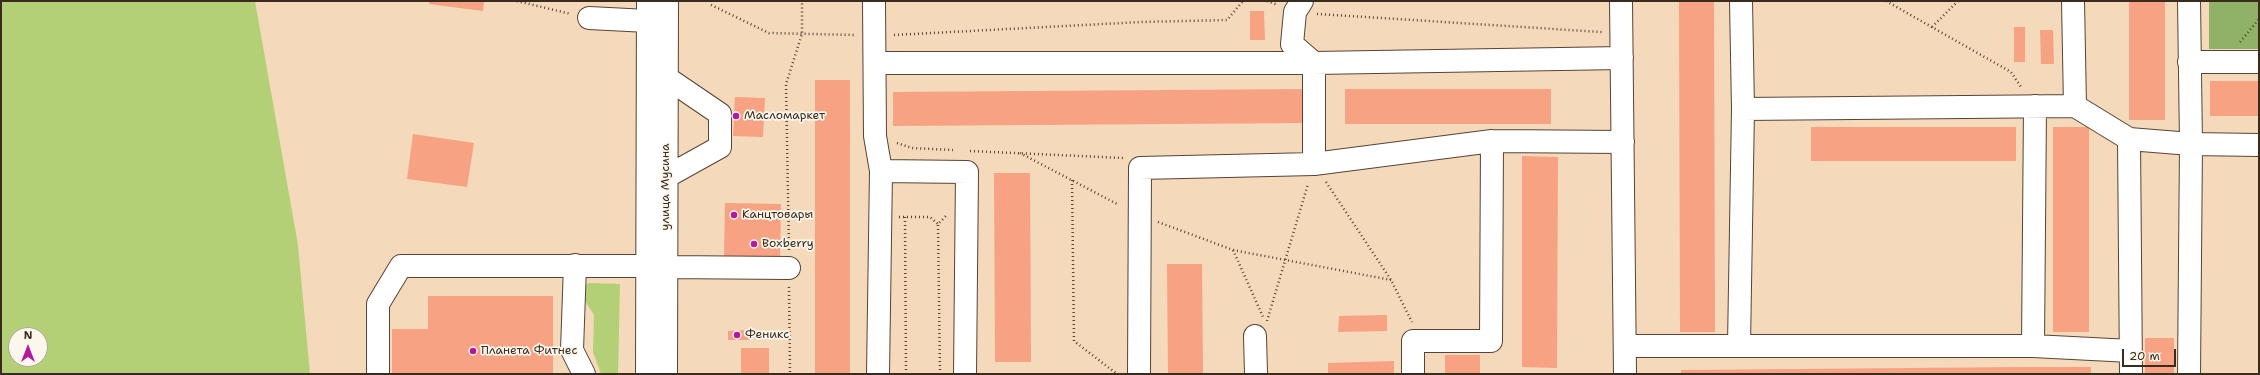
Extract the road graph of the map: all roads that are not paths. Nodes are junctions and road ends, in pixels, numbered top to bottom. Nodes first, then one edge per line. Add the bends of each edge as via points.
1 (667, 1) edge
2 (874, 1) edge
3 (1621, 1) edge
4 (1741, 1) edge
5 (2073, 1) edge
6 (2189, 1) edge
7 (1298, 7) edge
8 (648, 11) edge
9 (589, 18) road end
10 (1622, 58) junction
11 (2189, 62) junction
12 (2259, 62) edge
13 (875, 63) junction
14 (1314, 63) junction
15 (667, 78) junction
16 (2035, 106) junction
17 (2075, 106) junction
18 (1743, 109) junction
19 (2129, 139) junction
20 (1492, 141) junction
21 (1623, 142) junction
22 (2191, 144) junction
23 (2259, 145) edge
24 (1314, 164) junction
25 (881, 171) junction
26 (666, 177) junction
27 (575, 265) junction
28 (657, 267) junction
29 (789, 268) road end
30 (1256, 336) dead end
31 (1739, 345) junction
32 (1625, 346) junction
33 (2033, 346) junction
34 (2131, 351) junction
35 (378, 374) edge
36 (584, 374) edge
37 (647, 374) edge
38 (666, 374) edge
39 (878, 374) edge
40 (965, 374) edge
41 (1139, 374) edge
42 (1256, 374) edge
43 (1413, 374) edge
44 (1625, 374) edge
45 (2131, 374) edge
46 (2189, 374) edge

1 - 15 street, улица Мусина
2 - 13 street
3 - 10 street
4 - 18 street
5 - 17 street
6 - 11 street
7 - 14 street via 1292,44
8 - 9 street
8 - 28 street, улица Мусина
10 - 14 street
10 - 21 street
11 - 12 street
11 - 22 street
13 - 14 street
13 - 25 street via 875,136
14 - 24 street
15 - 26 street, улица Мусина
15 - 26 street via 720,114 720,147
16 - 17 street
16 - 18 street
16 - 33 street
17 - 19 street
18 - 31 street
19 - 22 street
19 - 34 street
20 - 21 street
20 - 24 street
20 - 43 street via 1491,341 1413,341
21 - 32 street
22 - 23 street
22 - 46 street
24 - 41 street via 1140,168
25 - 39 street
25 - 40 street via 967,172
26 - 28 street, улица Мусина
27 - 28 street
27 - 35 street via 401,266 378,304
27 - 36 street via 572,350
28 - 29 street
28 - 37 street, улица Мусина
28 - 38 street, улица Мусина
30 - 42 street
31 - 32 street
31 - 33 street
32 - 44 street
33 - 34 street
34 - 45 street

